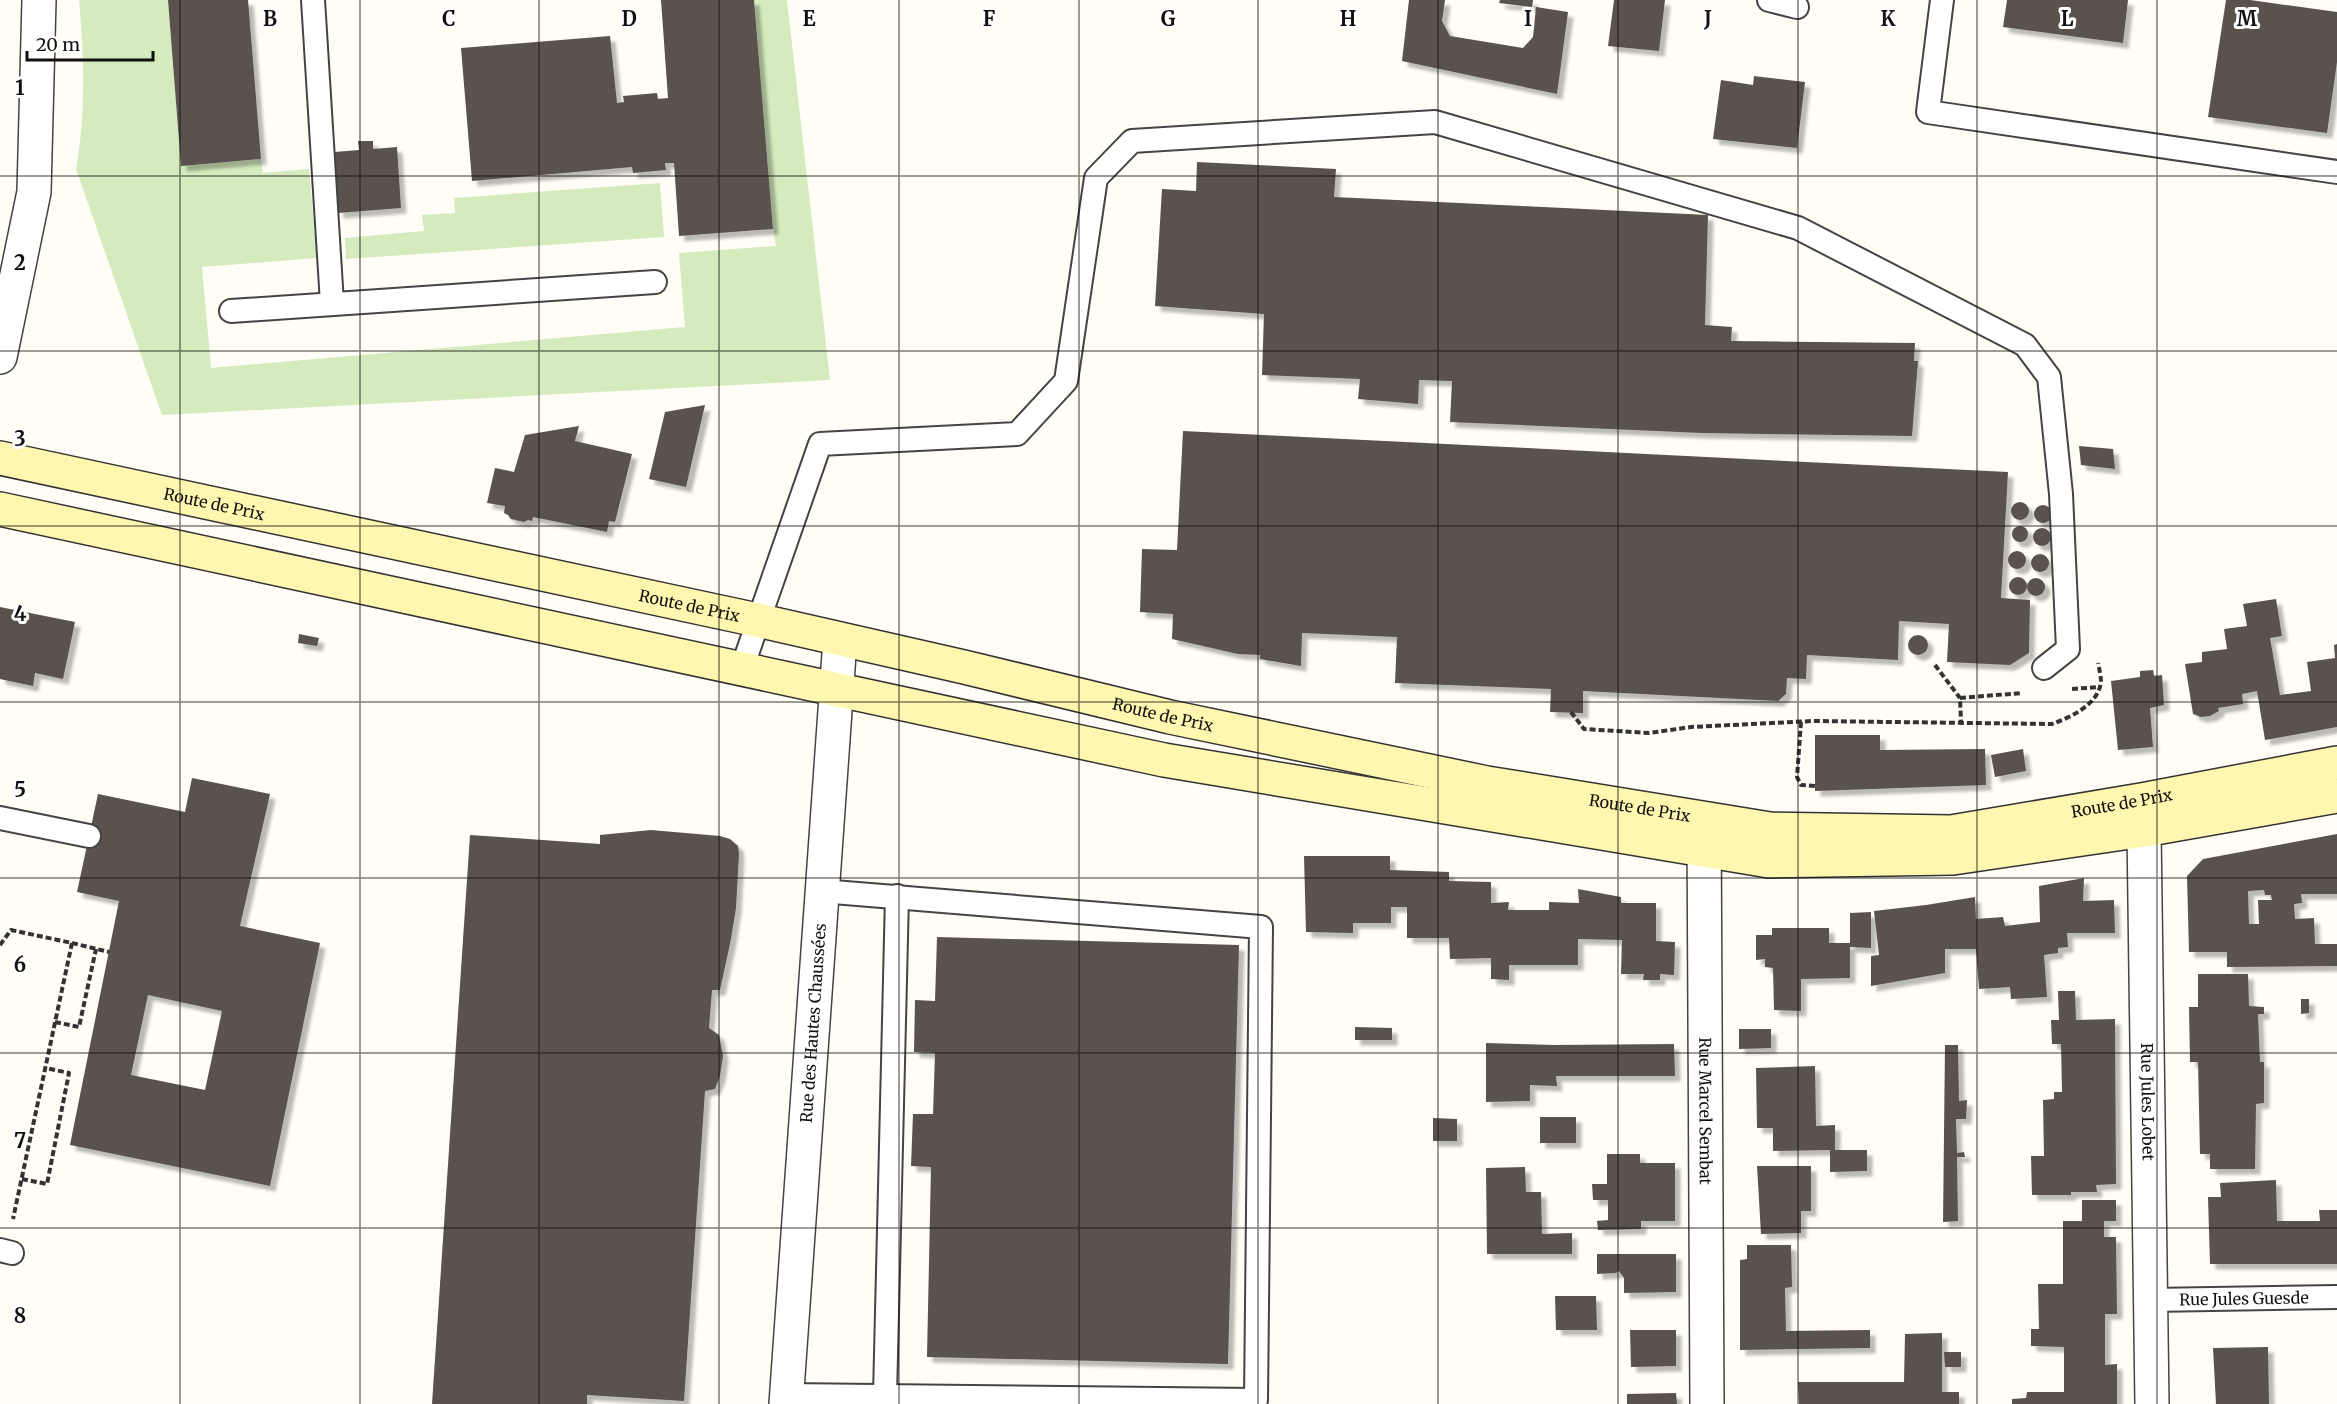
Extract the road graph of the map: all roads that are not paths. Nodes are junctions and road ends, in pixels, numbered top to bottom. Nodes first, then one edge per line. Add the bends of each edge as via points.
1 (39, 0) edge
2 (313, 0) edge
3 (1769, 0) edge
4 (1942, 0) edge
5 (1797, 8) dead end
6 (2337, 172) edge
7 (655, 282) dead end
8 (332, 303) junction
9 (231, 311) dead end
10 (0, 357) edge
11 (0, 458) edge
12 (0, 508) edge
13 (757, 620) junction
14 (840, 640) junction
15 (742, 668) junction
16 (2044, 668) dead end
17 (835, 688) junction
18 (2337, 763) edge
19 (2337, 795) edge
20 (2142, 815) junction
21 (0, 818) edge
22 (1704, 818) junction
23 (89, 836) dead end
24 (1703, 850) junction
25 (821, 891) junction
26 (897, 896) junction
27 (2337, 1297) edge
28 (2151, 1300) junction
29 (885, 1396) junction
30 (786, 1400) edge
31 (1707, 1404) edge
32 (2152, 1404) edge

1 - 10 street via 34,192
2 - 8 lane
3 - 5 lane
4 - 6 lane via 1928,112
7 - 8 lane
8 - 9 lane
11 - 13 main road, Route de Prix
12 - 15 main road, Route de Prix
13 - 14 main road, Route de Prix
13 - 15 lane
13 - 16 lane via 820,444 1017,434 1066,381 1096,178 1132,141 1435,122 1797,228 2025,345 2049,377 2061,494 2068,649
14 - 17 street, Rue des Hautes Chaussées
14 - 22 main road, Route de Prix via 1170,717 1487,783
15 - 17 main road, Route de Prix
17 - 24 main road, Route de Prix via 1164,760
17 - 25 street, Rue des Hautes Chaussées
18 - 20 main road, Route de Prix
19 - 20 main road, Route de Prix
20 - 22 main road, Route de Prix via 1951,832 1770,829
20 - 24 main road, Route de Prix via 1953,858 1769,861
20 - 28 street, Rue Jules Lobet
21 - 23 lane
22 - 24 street, Rue Marcel Sembat
24 - 31 street, Rue Marcel Sembat
25 - 26 lane
25 - 30 street, Rue des Hautes Chaussées
26 - 29 lane
26 - 29 lane via 1261,927 1256,1400
27 - 28 lane, Rue Jules Guesde
28 - 32 street, Rue Jules Lobet
29 - 30 lane

